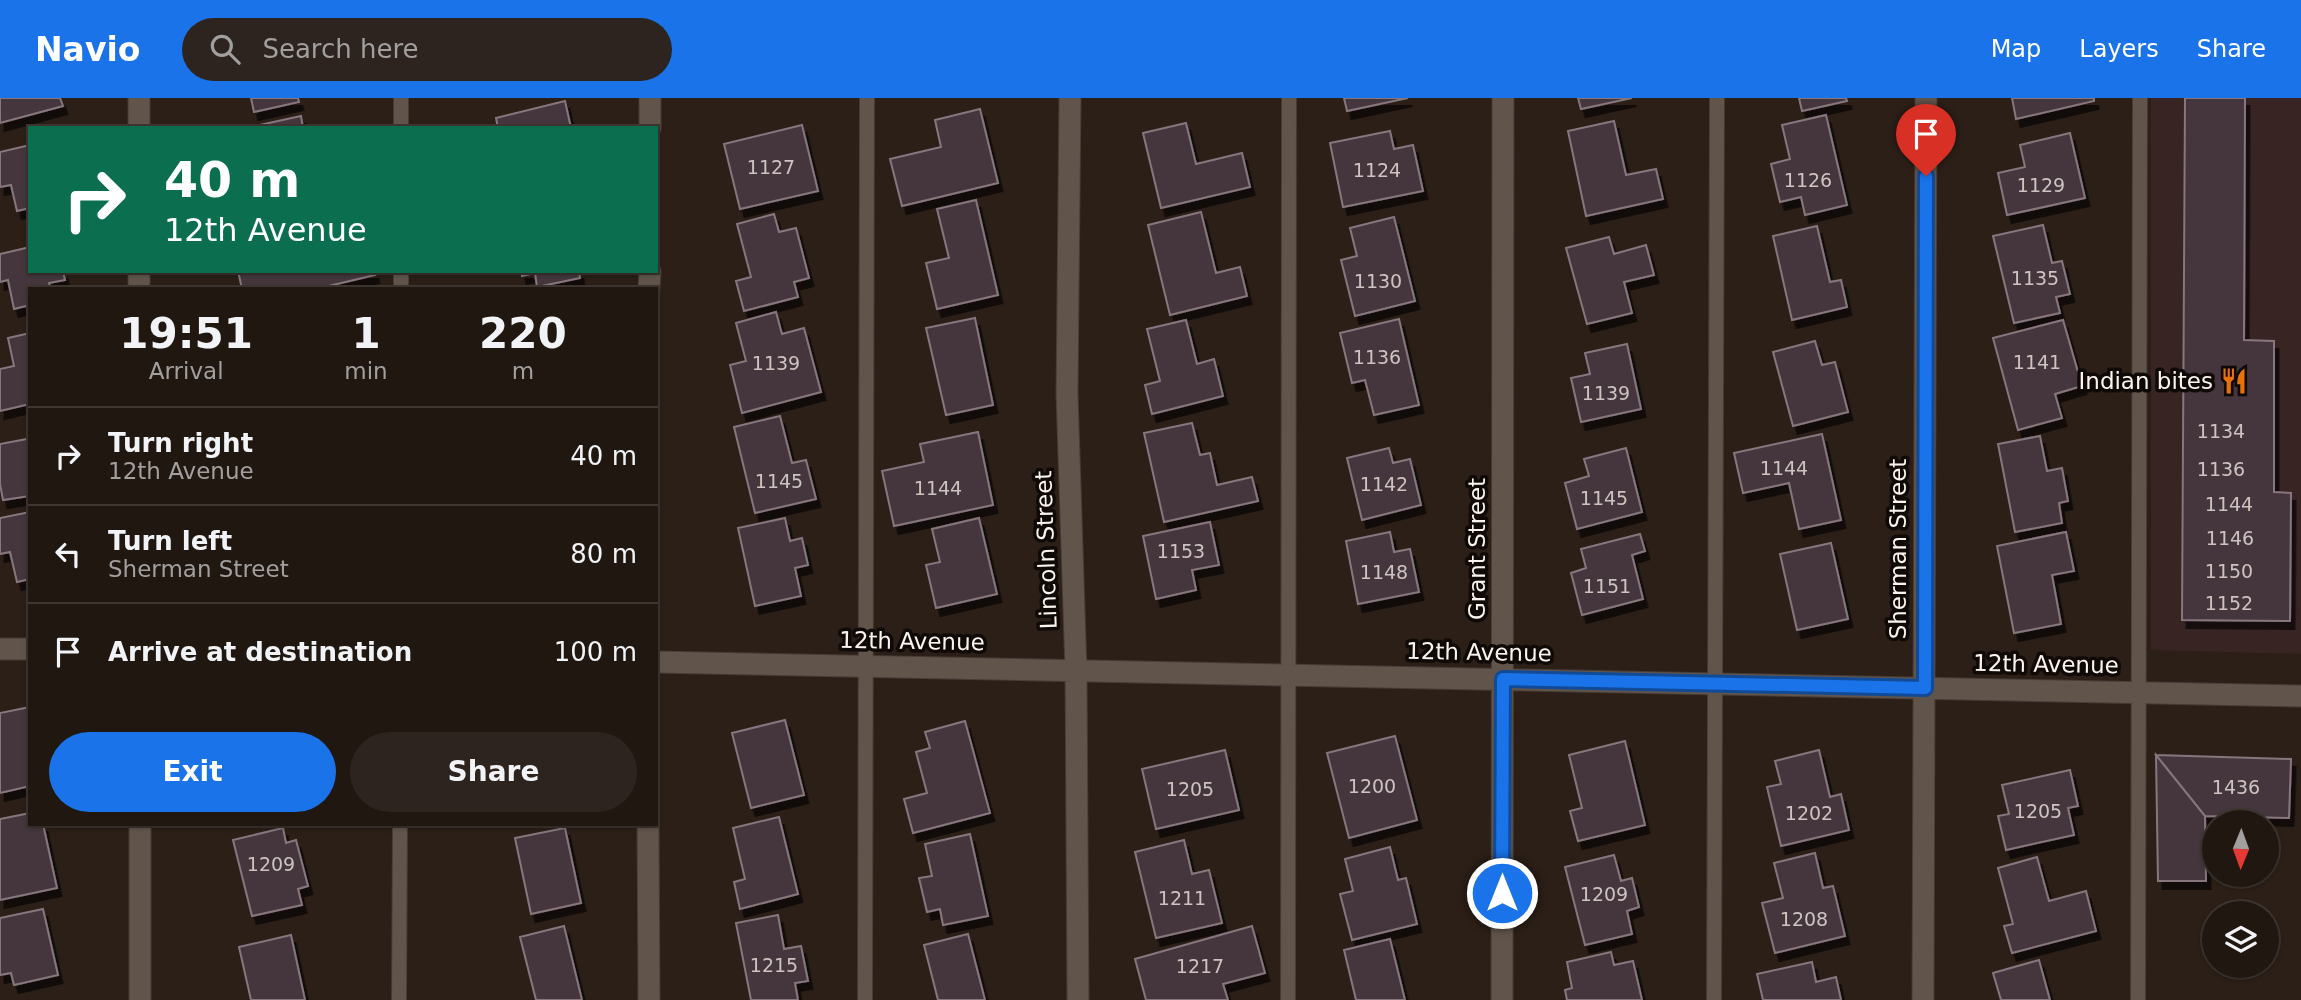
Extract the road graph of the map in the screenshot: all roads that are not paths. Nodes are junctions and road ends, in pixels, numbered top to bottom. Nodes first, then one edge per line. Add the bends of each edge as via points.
1 (139, 98) edge
2 (401, 98) edge
3 (650, 98) edge
4 (867, 98) edge
5 (1070, 98) edge
6 (1289, 98) edge
7 (1503, 98) edge
8 (1717, 98) edge
9 (1926, 98) edge
10 (2140, 98) edge
11 (139, 126) edge
12 (401, 126) edge
13 (650, 126) edge
14 (0, 649) edge
15 (28, 649) edge
16 (658, 662) edge
17 (865, 666) junction
18 (1076, 671) junction
19 (1287, 675) junction
20 (1503, 679) junction
21 (1714, 684) junction
22 (1925, 688) junction
23 (2138, 692) junction
24 (2301, 696) edge
25 (140, 826) edge
26 (400, 826) edge
27 (648, 826) edge
28 (140, 1000) edge
29 (399, 1000) edge
30 (649, 1000) edge
31 (865, 1000) edge
32 (1078, 1000) edge
33 (1288, 1000) edge
34 (1502, 1000) edge
35 (1714, 1000) edge
36 (1923, 1000) edge
37 (2138, 1000) edge

1 - 11 street
2 - 12 lane
3 - 13 street
4 - 17 lane
5 - 18 street, Lincoln Street via 1067,394
6 - 19 lane
7 - 20 street, Grant Street
8 - 21 lane
9 - 22 street, Sherman Street
10 - 23 lane
14 - 15 street
16 - 17 street, 12th Avenue
17 - 18 street, 12th Avenue
17 - 31 lane
18 - 19 street, 12th Avenue
18 - 32 street, Lincoln Street
19 - 20 street, 12th Avenue
19 - 33 lane
20 - 21 street, 12th Avenue
20 - 34 street, Grant Street
21 - 22 street, 12th Avenue
21 - 35 lane
22 - 23 street, 12th Avenue
22 - 36 street, Sherman Street
23 - 24 street, 12th Avenue
23 - 37 lane
25 - 28 street
26 - 29 lane
27 - 30 street

